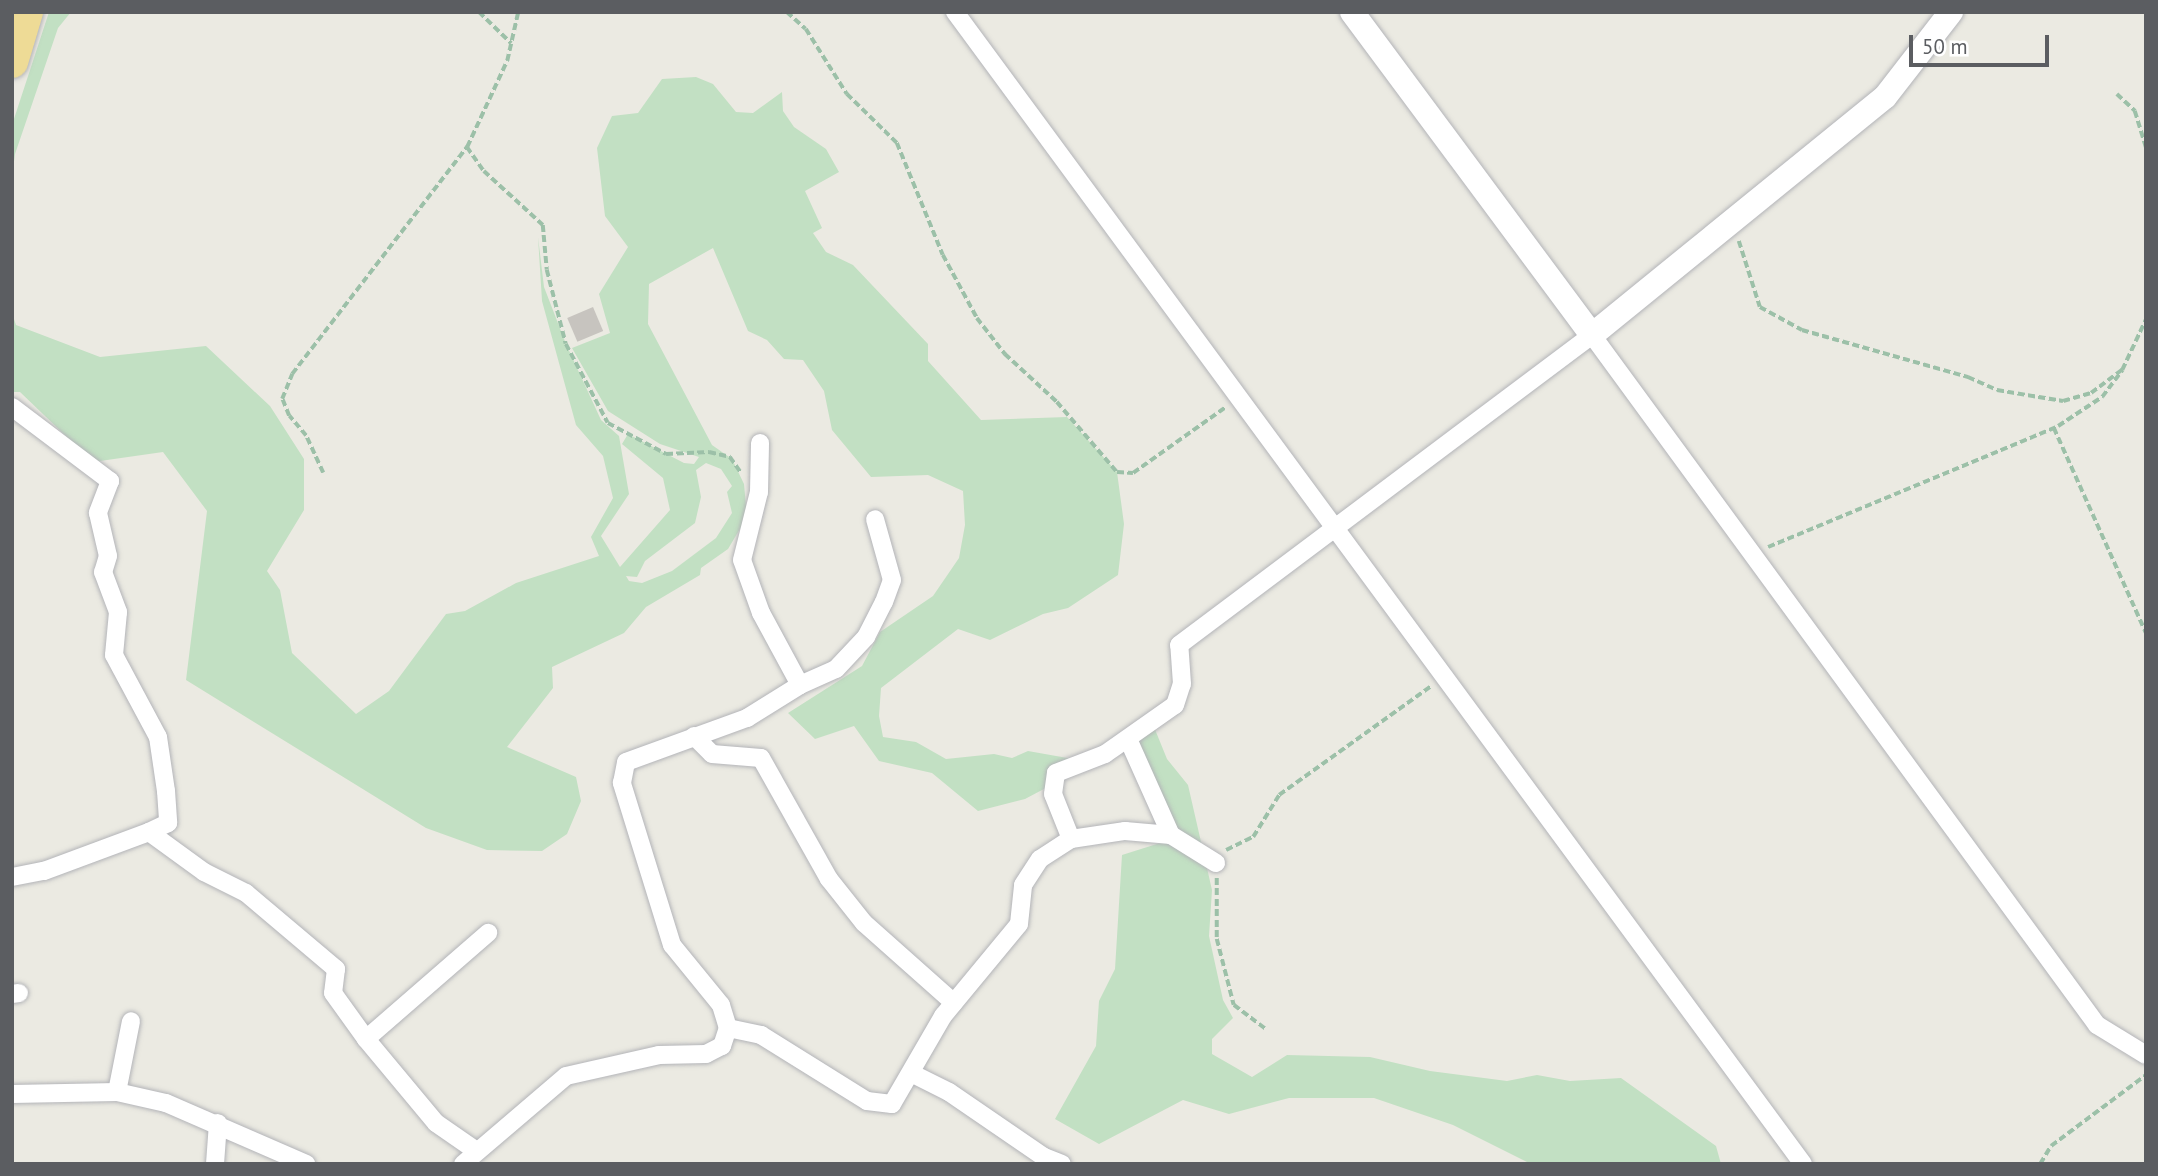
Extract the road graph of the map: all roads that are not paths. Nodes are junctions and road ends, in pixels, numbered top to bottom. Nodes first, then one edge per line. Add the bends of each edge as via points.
1 (27, 12) edge
2 (955, 12) edge
3 (1352, 12) edge
4 (1951, 12) edge
5 (12, 62) edge
6 (1592, 335) junction
7 (12, 407) edge
8 (760, 443) dead end
9 (874, 519) dead end
10 (1337, 528) junction
11 (800, 685) junction
12 (694, 736) junction
13 (1128, 739) junction
14 (149, 832) junction
15 (1171, 835) junction
16 (1071, 839) junction
17 (1216, 863) road end
18 (12, 877) edge
19 (488, 933) dead end
20 (954, 1003) junction
21 (131, 1021) dead end
22 (728, 1027) junction
23 (366, 1039) junction
24 (2146, 1055) edge
25 (913, 1074) junction
26 (117, 1092) junction
27 (12, 1094) edge
28 (218, 1123) junction
29 (469, 1157) edge
30 (215, 1164) edge
31 (306, 1164) edge
32 (1062, 1164) edge
33 (1803, 1164) edge

1 - 5 highway
2 - 10 street
3 - 6 street via 1547,281
4 - 6 street via 1885,97
6 - 10 street
6 - 24 street via 2097,1025
7 - 14 street via 110,481 98,513 108,556 103,572 118,612 114,655 158,737 166,791 168,823
8 - 11 street via 756,503 741,560 761,613
9 - 11 street via 892,580 884,602 866,637 836,669
10 - 13 street via 1179,645 1182,684 1175,705
10 - 33 street
11 - 12 street via 747,718 708,735
12 - 20 street via 712,754 761,758 829,879 864,923
12 - 22 street via 626,762 622,783 671,945 722,1004
13 - 15 street
13 - 16 street via 1105,754 1056,773 1053,794
14 - 18 street via 44,871
14 - 23 street via 204,872 246,893 336,969 333,993
15 - 16 street via 1125,831
15 - 17 street
16 - 20 street via 1040,859 1023,885 1019,924
19 - 23 street
20 - 25 street
21 - 26 street
22 - 25 street via 761,1035 867,1101 892,1104
22 - 29 street via 722,1046 706,1054 659,1055 566,1076
23 - 29 street
25 - 32 street
26 - 27 street
26 - 28 street via 166,1103
28 - 30 street
28 - 31 street

